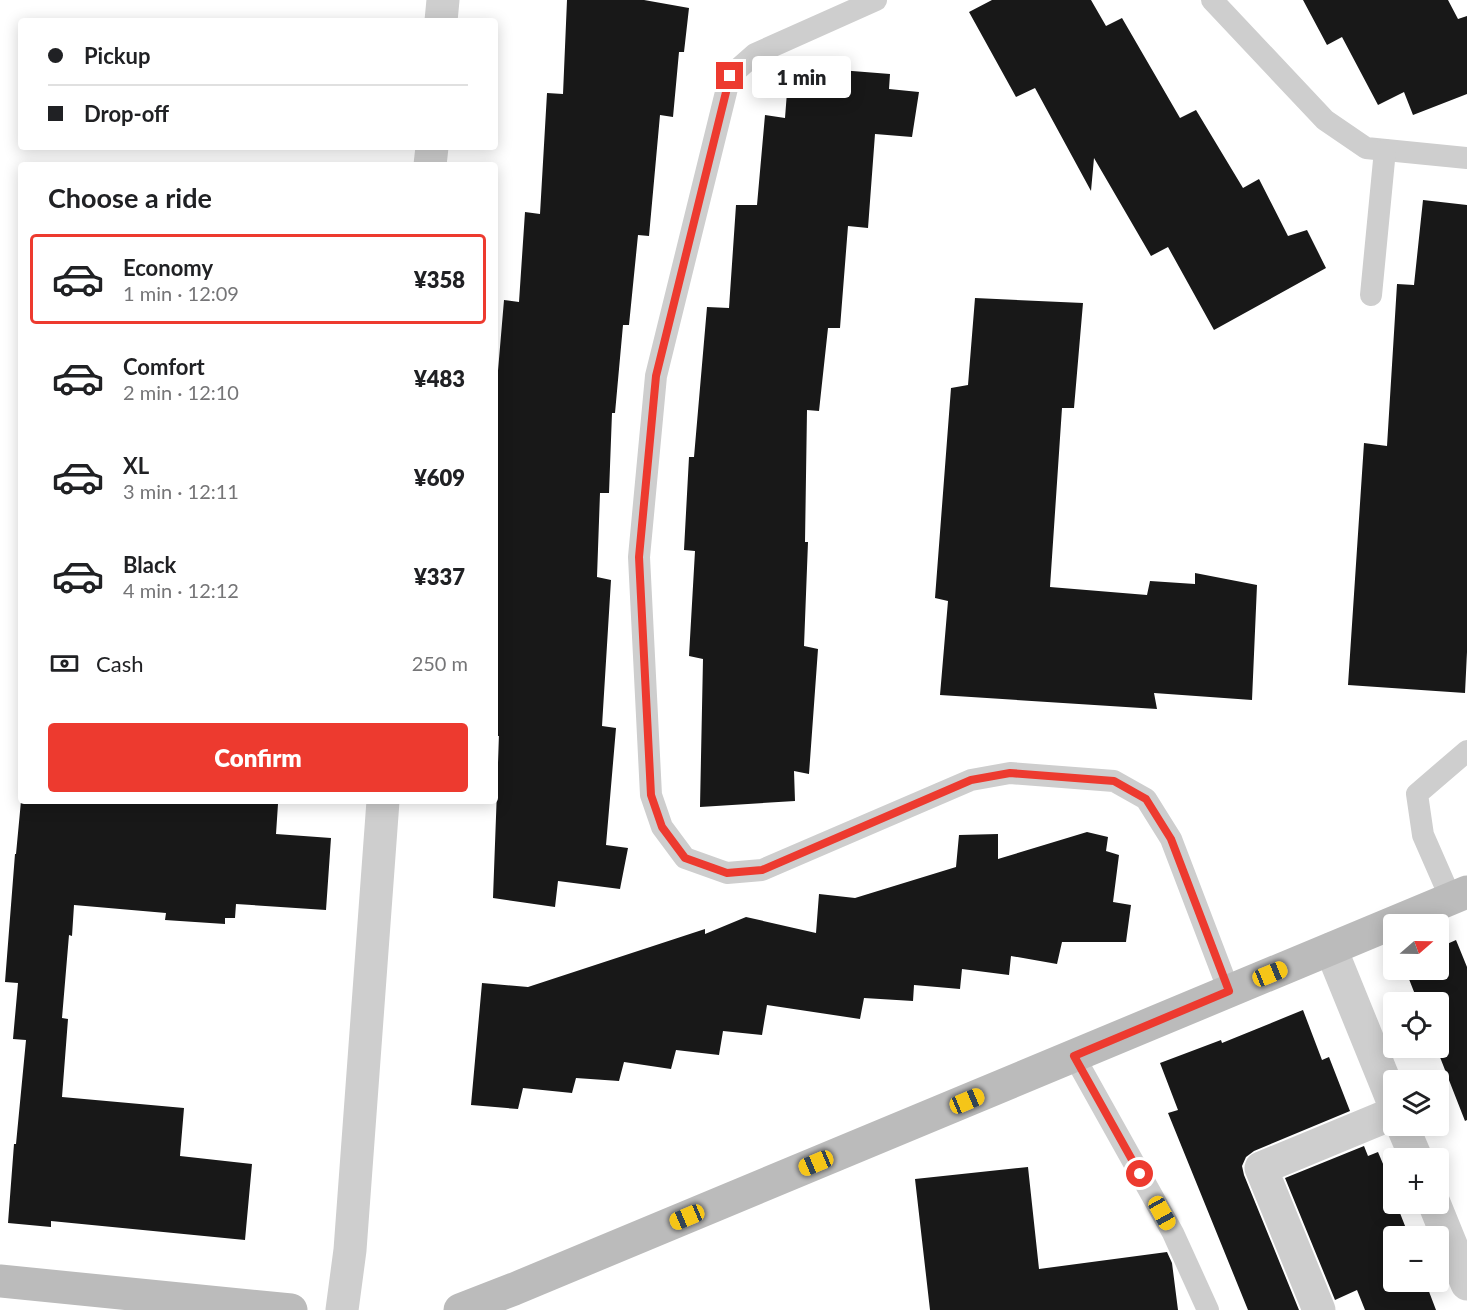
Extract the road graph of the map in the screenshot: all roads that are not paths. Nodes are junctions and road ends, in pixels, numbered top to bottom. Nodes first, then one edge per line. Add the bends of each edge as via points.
1 (442, 0) edge
2 (876, 0) edge
3 (1212, 0) edge
4 (441, 18) edge
5 (1385, 150) junction
6 (1467, 158) edge
7 (1371, 295) dead end
8 (1467, 751) edge
9 (383, 804) edge
10 (1459, 896) edge
11 (1331, 949) junction
12 (1229, 991) junction
13 (1074, 1056) junction
14 (1383, 1077) edge
15 (1383, 1118) edge
16 (1438, 1214) edge
17 (0, 1281) edge
18 (1467, 1284) edge
19 (291, 1310) edge
20 (342, 1310) edge
21 (460, 1310) edge
22 (1208, 1310) edge
23 (1319, 1310) edge

1 - 4 street
2 - 12 lane via 755,54 730,76 656,376 639,557 651,795 662,827 685,858 727,873 762,870 971,780 1010,773 1114,781 1146,799 1171,839
3 - 5 lane via 1325,120 1366,148
5 - 6 lane
5 - 7 lane
8 - 10 lane via 1417,794 1423,835
9 - 20 street via 350,1250
10 - 11 street
11 - 12 street
11 - 14 street
12 - 13 street
13 - 21 street
13 - 22 lane via 1173,1233
15 - 23 street via 1261,1168
16 - 18 street
17 - 19 street

